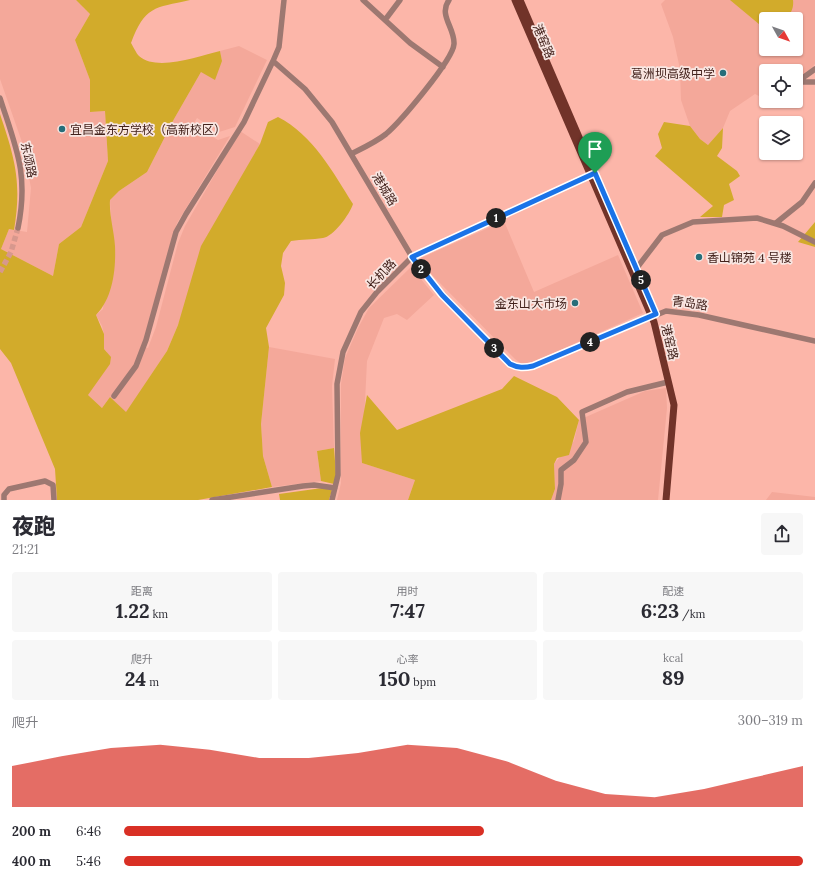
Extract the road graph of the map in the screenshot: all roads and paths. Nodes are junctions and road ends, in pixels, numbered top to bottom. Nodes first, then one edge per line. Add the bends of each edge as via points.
1 (284, 0) edge
2 (363, 0) edge
3 (400, 0) edge
4 (449, 0) edge
5 (515, 0) edge
6 (520, 0) edge
7 (385, 20) junction
8 (273, 60) junction
9 (443, 67) junction
10 (815, 69) edge
11 (803, 77) edge
12 (803, 82) edge
13 (815, 82) edge
14 (0, 98) edge
15 (351, 154) junction
16 (592, 174) junction
17 (815, 183) edge
18 (776, 223) junction
19 (18, 228) tunnel mouth
20 (815, 242) edge
21 (412, 257) junction
22 (636, 269) junction
23 (653, 315) junction
24 (815, 340) edge
25 (522, 368) joint
26 (668, 382) junction
27 (114, 396) dead end
28 (335, 488) junction
29 (4, 500) edge
30 (54, 500) edge
31 (212, 500) edge
32 (332, 500) edge
33 (558, 500) edge
34 (666, 500) edge
35 (670, 500) edge

1 - 8 street via 279,47
2 - 7 street
3 - 7 street
4 - 9 street via 445,9 454,43
5 - 16 main road, 港窑路
6 - 16 main road, 港窑路
7 - 9 street via 410,43
8 - 15 street, 港城路 via 305,89 332,122
8 - 27 street via 244,122 176,232 146,340 136,366
9 - 15 street via 386,134
10 - 11 street
12 - 13 street
14 - 19 street, 东颂路 via 22,173 23,198
15 - 21 street, 港城路
16 - 21 street, 长机路
16 - 22 main road, 港窑路
16 - 23 main road, 港窑路
17 - 18 street via 802,202
18 - 20 street
18 - 22 street via 757,218 707,221 680,226 662,235
21 - 25 street, 港城路 via 442,295 499,353 510,364
21 - 28 street, 长机路 via 361,312 343,352 337,384 338,475
22 - 23 main road, 港窑路
23 - 24 street, 青岛路 via 666,311 699,315
23 - 25 street, 青岛路 via 533,366
23 - 26 main road, 港窑路
23 - 35 main road, 港窑路 via 679,405
26 - 33 street via 627,392 582,412 586,442 574,460 561,470
26 - 34 main road, 港窑路 via 674,405
28 - 31 street via 303,486
28 - 32 street, 长机路
29 - 30 street via 4,495 9,489 45,481 52,485

